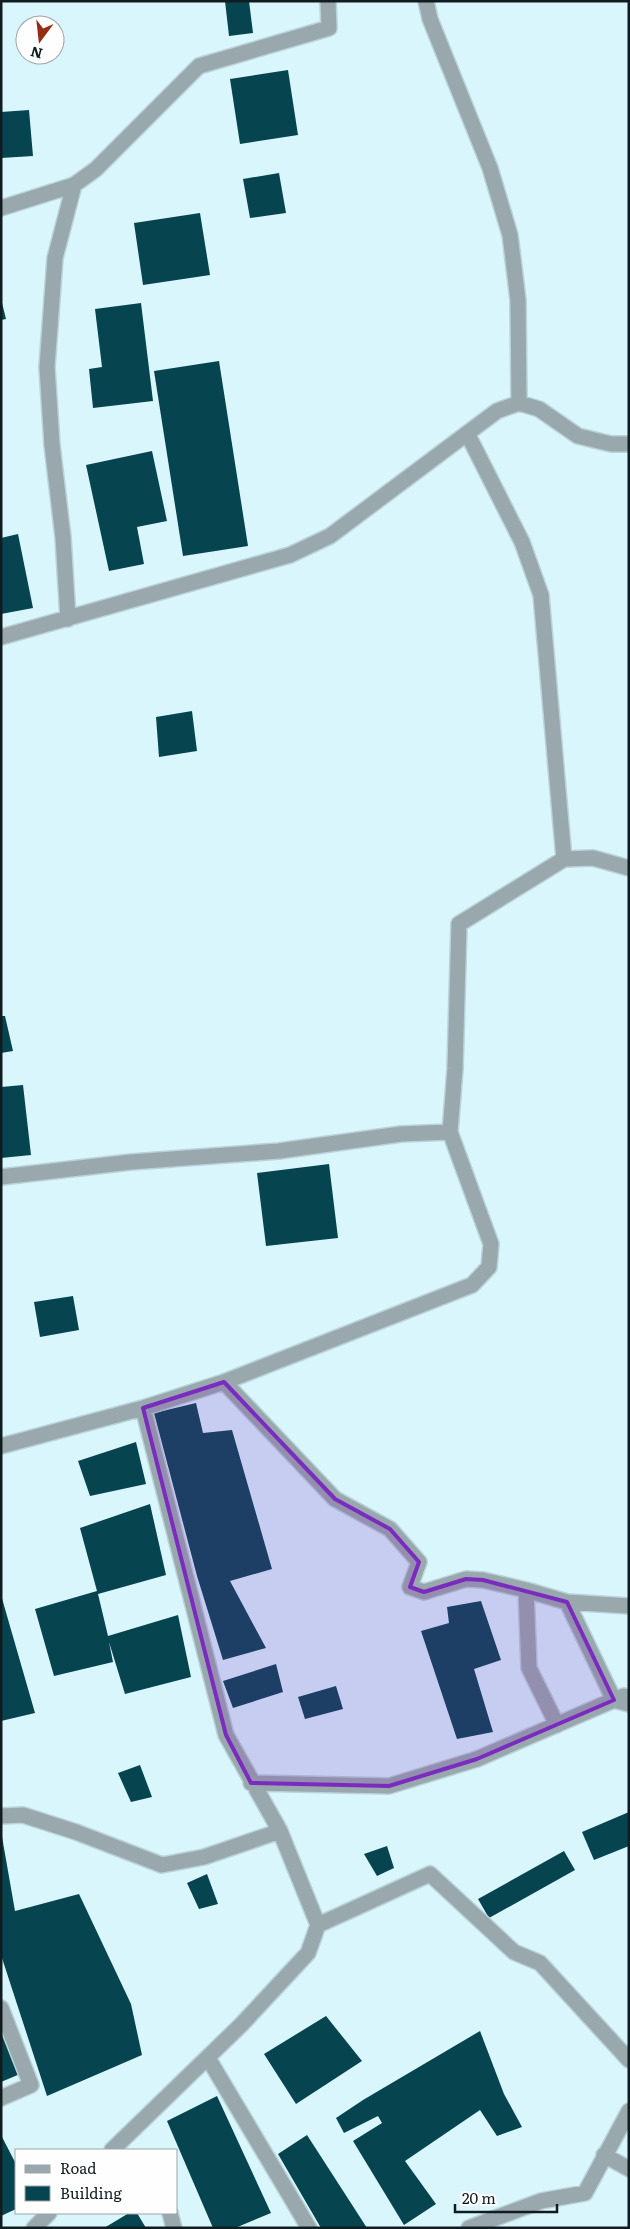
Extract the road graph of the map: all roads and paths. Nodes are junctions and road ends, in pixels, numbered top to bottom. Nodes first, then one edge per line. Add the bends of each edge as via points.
1 (328, 1) edge
2 (426, 1) edge
3 (74, 186) junction
4 (1, 208) edge
5 (519, 403) junction
6 (468, 435) junction
7 (629, 444) edge
8 (68, 619) junction
9 (1, 637) edge
10 (564, 859) junction
11 (629, 868) edge
12 (450, 1132) junction
13 (1, 1177) edge
14 (224, 1382) junction
15 (143, 1408) junction
16 (1, 1446) edge
17 (526, 1590) junction
18 (568, 1602) junction
19 (629, 1606) edge
20 (629, 1693) edge
21 (621, 1702) edge
22 (557, 1725) junction
23 (251, 1783) junction
24 (1, 1816) edge
25 (280, 1831) junction
26 (318, 1925) junction
27 (1, 2008) edge
28 (208, 2058) junction
29 (629, 2060) edge
30 (1, 2098) edge
31 (629, 2111) edge
32 (128, 2145) edge
33 (115, 2149) edge
34 (604, 2155) junction
35 (629, 2169) edge
36 (48, 2214) edge
37 (170, 2214) edge
38 (34, 2228) edge
39 (174, 2228) edge
40 (309, 2228) edge
41 (469, 2228) edge

1 - 3 street via 329,28 200,66 96,169
2 - 5 street via 430,19 490,168 510,235 518,300
3 - 4 street
3 - 8 street via 55,258 47,367
5 - 6 street via 497,411
5 - 7 street via 539,409 578,436 611,444
6 - 8 street via 330,536 290,555
6 - 10 street via 522,542 541,595
8 - 9 street
10 - 11 street via 593,858
10 - 12 street via 459,924
12 - 13 street via 401,1134 279,1151 131,1162
12 - 14 street via 492,1244 489,1267 472,1285
14 - 15 street
14 - 17 street via 336,1499 390,1529 418,1562 410,1587 424,1592 466,1579
15 - 16 street
15 - 23 street via 226,1735
17 - 18 street
17 - 22 street via 529,1668
18 - 19 street
18 - 21 street
20 - 21 street
21 - 22 street
22 - 23 street via 477,1759 389,1786
23 - 25 street
24 - 25 street via 23,1815 162,1865 204,1857
25 - 26 street
26 - 28 street via 308,1953
26 - 29 street via 430,1874 514,1952 540,1964
27 - 30 street via 31,2085
28 - 32 street
28 - 40 street
31 - 34 street
32 - 33 street
34 - 35 street
34 - 41 street via 585,2193 541,2200
36 - 38 street
37 - 39 street

